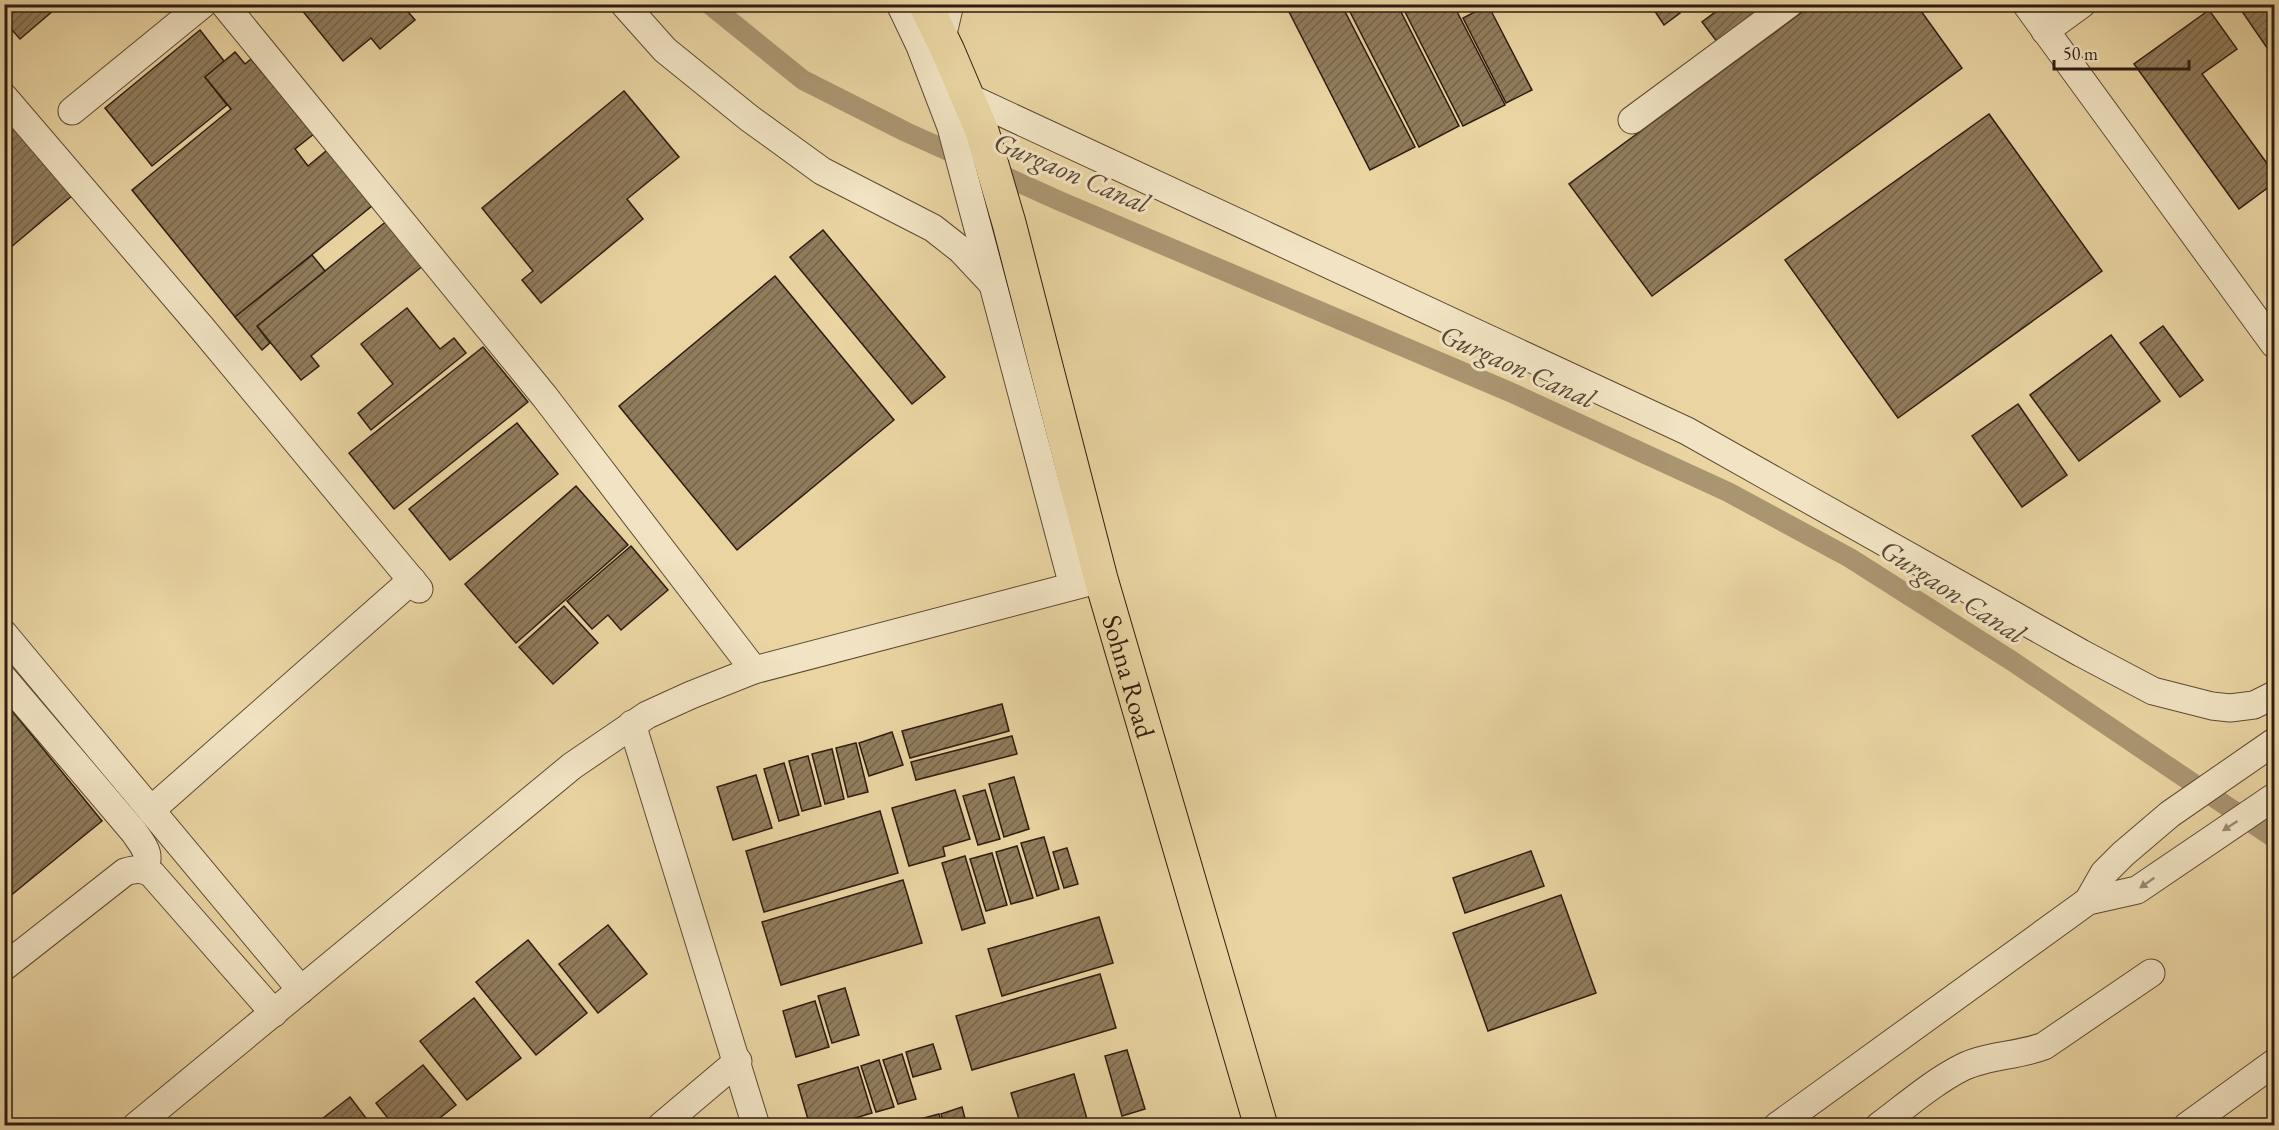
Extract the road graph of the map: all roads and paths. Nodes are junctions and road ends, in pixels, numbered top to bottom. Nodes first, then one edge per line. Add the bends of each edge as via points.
1 (203, 4) edge
2 (224, 4) edge
3 (624, 4) edge
4 (900, 4) edge
5 (925, 4) edge
6 (950, 4) edge
7 (1790, 4) edge
8 (2026, 4) edge
9 (2082, 4) edge
10 (2045, 31) junction
11 (931, 42) junction
12 (4, 97) edge
13 (968, 97) junction
14 (72, 111) dead end
15 (1632, 120) dead end
16 (966, 129) junction
17 (993, 284) junction
18 (2274, 344) edge
19 (1087, 582) junction
20 (4, 634) edge
21 (754, 670) junction
22 (4, 679) edge
23 (2274, 695) edge
24 (632, 724) junction
25 (2274, 742) edge
26 (2269, 800) edge
27 (151, 810) junction
28 (144, 870) junction
29 (2088, 901) junction
30 (4, 967) edge
31 (2151, 973) dead end
32 (301, 990) junction
33 (274, 1013) junction
34 (738, 1061) junction
35 (2270, 1074) edge
36 (136, 1125) edge
37 (661, 1125) edge
38 (756, 1125) edge
39 (1261, 1125) edge
40 (1777, 1125) edge
41 (1879, 1125) edge
42 (2187, 1125) edge

1 - 14 street
2 - 21 street via 545,397
3 - 17 street via 665,50 749,118 822,171 933,228 961,250
4 - 11 street via 908,24
5 - 11 main road, Sohna Road
6 - 11 street
7 - 15 street
8 - 10 street
9 - 10 street
10 - 18 street
11 - 13 main road, Sohna Road
11 - 16 street
12 - 27 street via 415,584
13 - 16 main road, Sohna Road
13 - 23 street via 1687,431 2153,691 2230,708 2254,705
16 - 17 street via 973,207
16 - 19 main road, Sohna Road via 1009,224
17 - 19 street
19 - 21 street
19 - 39 main road, Sohna Road
20 - 27 street
21 - 24 street
22 - 28 street via 134,832 146,850
24 - 32 street via 572,766
24 - 34 street
25 - 29 street via 2169,814 2114,861
26 -> 29 street via 2137,890
27 - 32 street
28 - 30 street via 124,872
28 - 33 street via 152,874
29 - 40 street
31 - 41 street via 2044,1046 1963,1067
32 - 33 street
33 - 36 street
34 - 37 street
34 - 38 street
35 - 42 street

